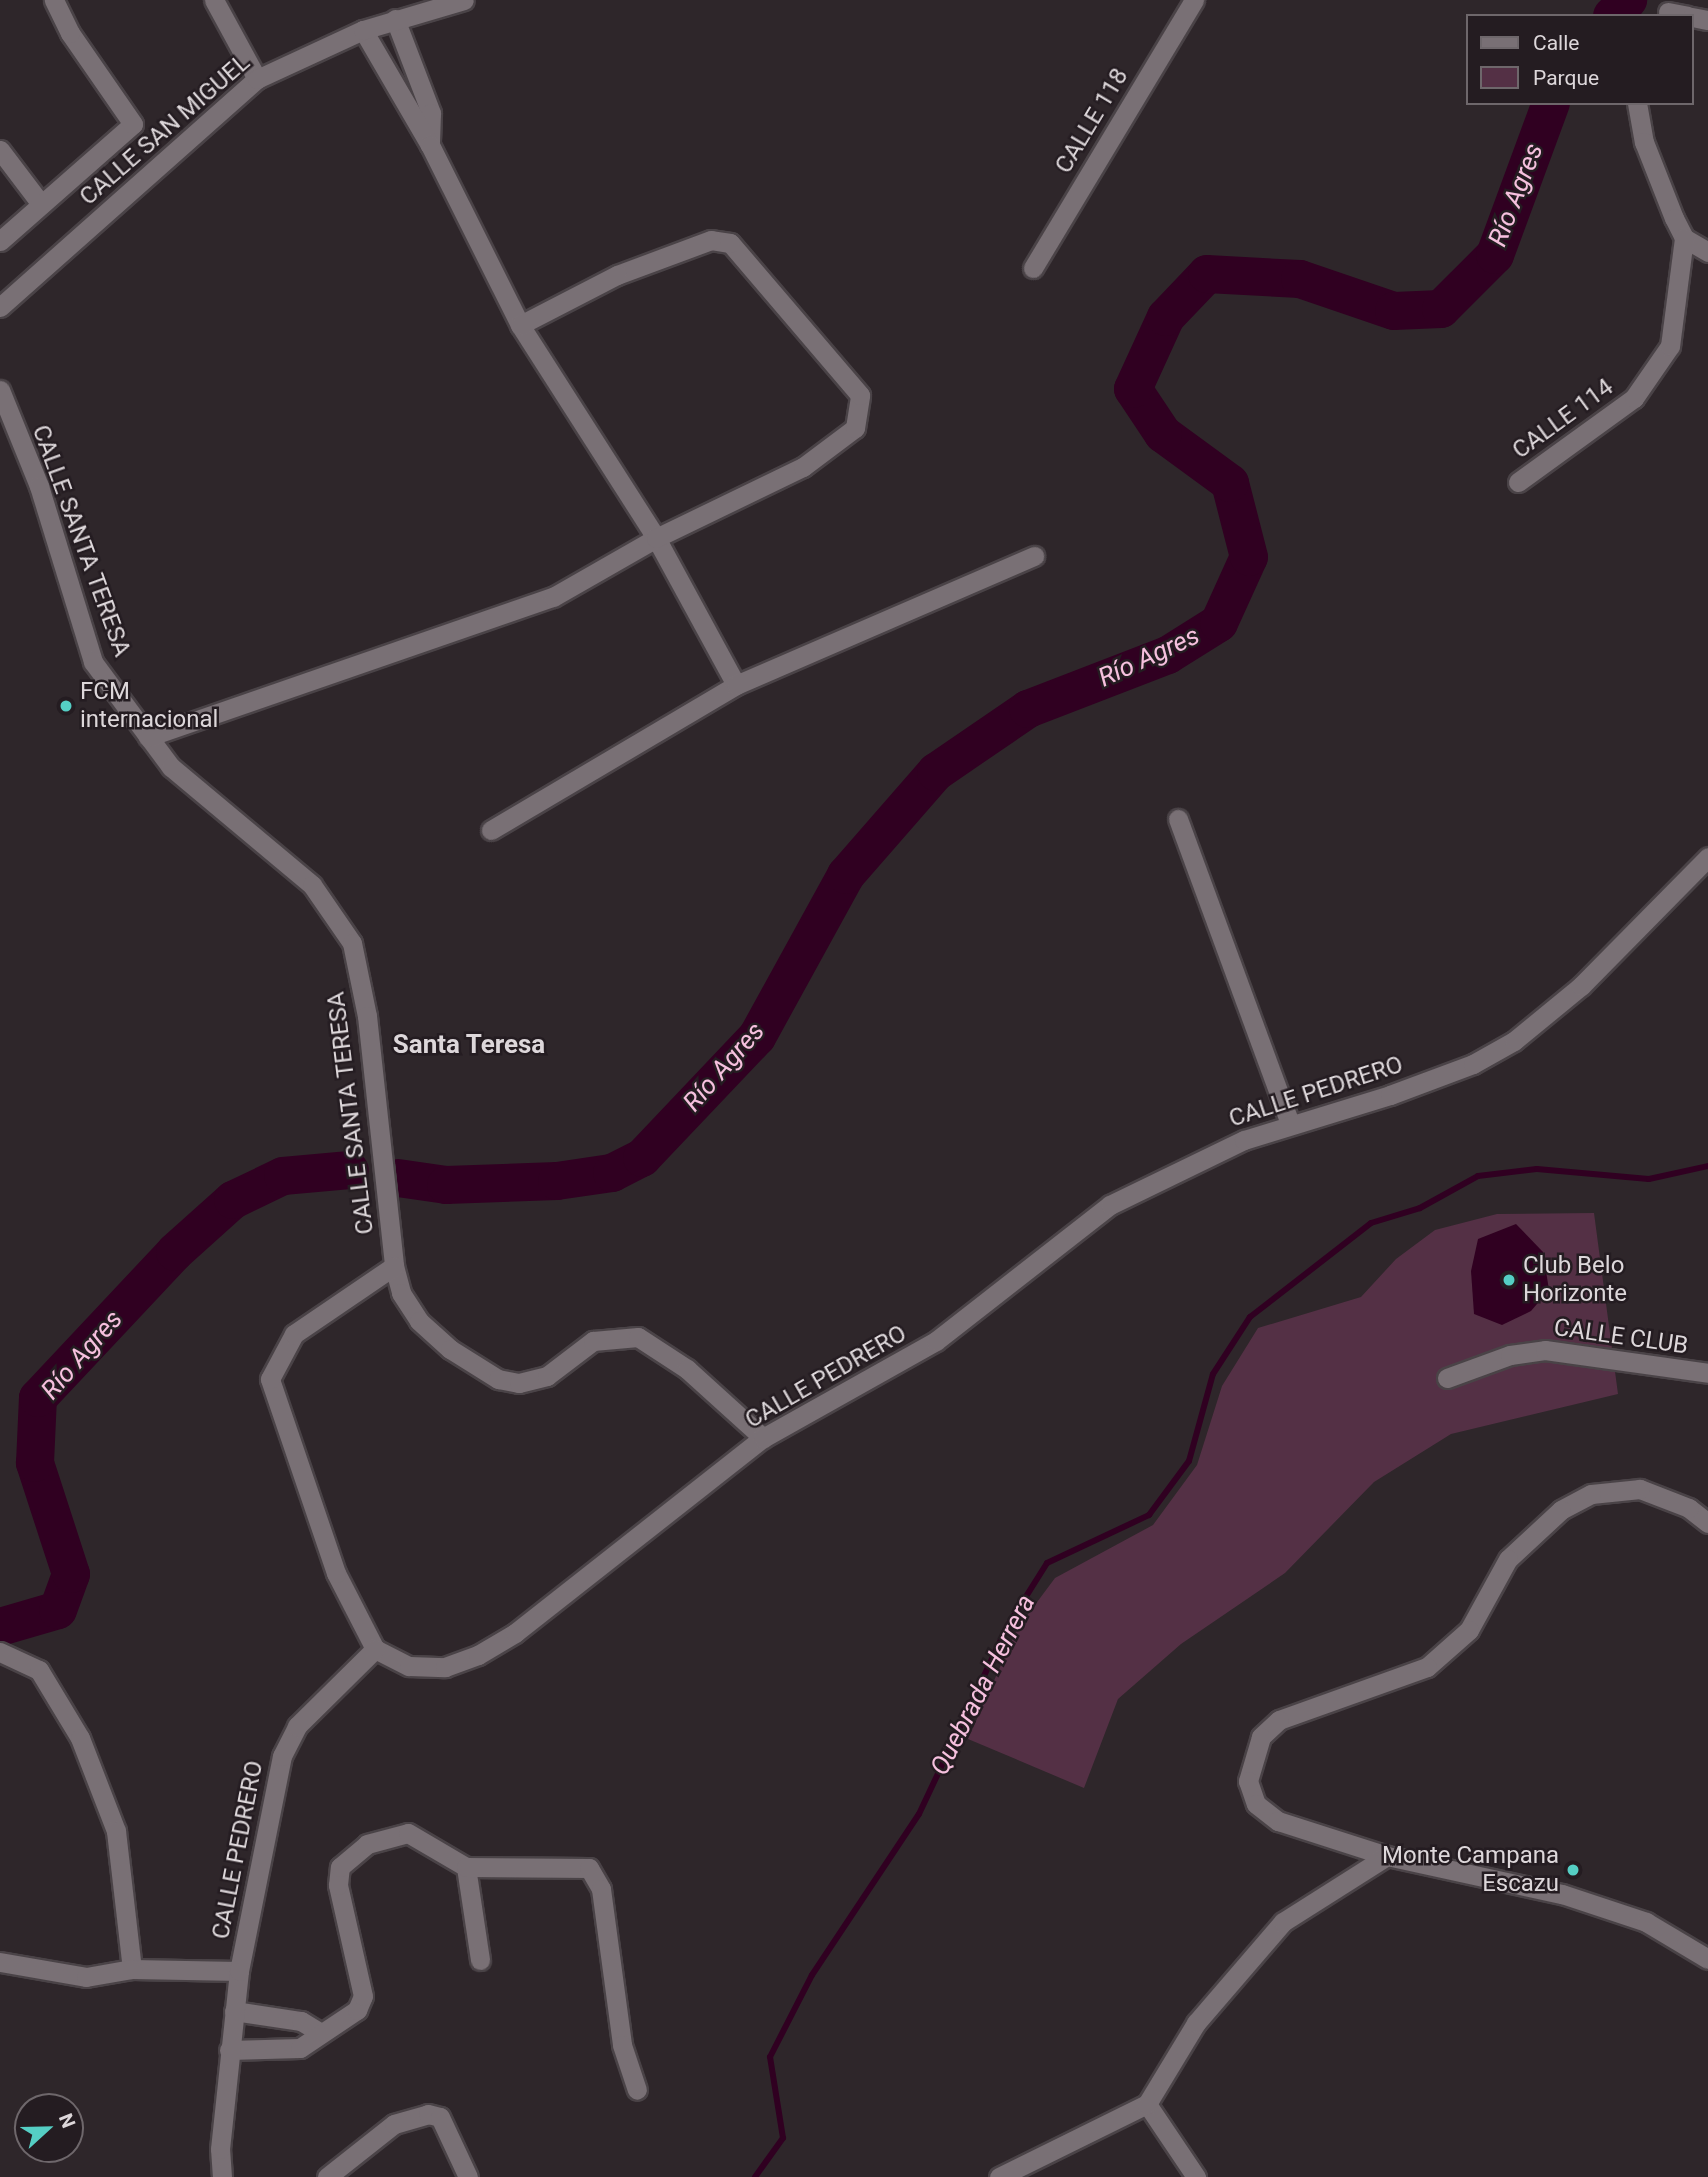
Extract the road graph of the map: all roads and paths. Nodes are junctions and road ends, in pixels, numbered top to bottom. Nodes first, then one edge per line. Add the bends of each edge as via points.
1 (54, 0) edge
2 (214, 0) edge
3 (464, 0) edge
4 (1194, 0) edge
5 (395, 19) junction
6 (363, 30) junction
7 (257, 79) junction
8 (1638, 105) edge
9 (430, 145) junction
10 (0, 150) edge
11 (41, 204) junction
12 (1684, 238) junction
13 (0, 241) edge
14 (1708, 252) edge
15 (1033, 268) dead end
16 (0, 307) edge
17 (520, 325) junction
18 (0, 390) edge
19 (1518, 482) dead end
20 (656, 538) junction
21 (1034, 556) dead end
22 (736, 685) junction
23 (148, 737) junction
24 (1178, 819) dead end
25 (491, 830) dead end
26 (1708, 857) edge
27 (1290, 1124) junction
28 (394, 1266) junction
29 (1708, 1373) edge
30 (1447, 1378) dead end
31 (763, 1438) junction
32 (1708, 1522) edge
33 (375, 1649) junction
34 (0, 1652) edge
35 (1387, 1857) junction
36 (466, 1867) junction
37 (1708, 1959) edge
38 (480, 1960) dead end
39 (0, 1962) edge
40 (132, 1969) junction
41 (239, 1971) junction
42 (234, 2011) junction
43 (321, 2033) junction
44 (229, 2050) junction
45 (637, 2090) dead end
46 (1147, 2104) junction
47 (222, 2177) edge
48 (327, 2177) edge
49 (468, 2177) edge
50 (999, 2177) edge
51 (1196, 2177) edge

1 - 11 street via 69,33 133,124
2 - 7 street
3 - 5 street, CALLE SAN MIGUEL
4 - 15 street, CALLE 118
5 - 6 street, CALLE SAN MIGUEL
5 - 9 street via 431,113
6 - 7 street, CALLE SAN MIGUEL
6 - 9 street
7 - 16 street, CALLE SAN MIGUEL
8 - 12 street via 1661,192
9 - 17 street
10 - 11 street
11 - 13 street
12 - 14 street
12 - 19 street, CALLE 114 via 1670,346 1634,398
17 - 20 street
17 - 20 street via 617,275 711,240 730,243 860,395 855,428 803,467
18 - 23 street, CALLE SANTA TERESA via 39,486 93,662
20 - 22 street
20 - 23 street via 553,597
21 - 22 street
22 - 25 street
23 - 28 street, CALLE SANTA TERESA via 171,767 312,885 352,943 367,1016
24 - 27 street
26 - 27 street, CALLE PEDRERO via 1581,986 1514,1041 1413,1086
27 - 31 street, CALLE PEDRERO via 1159,1177 1110,1205 936,1341
28 - 31 street, CALLE SANTA TERESA via 401,1293 419,1321 450,1349 498,1379 531,1382 593,1341 638,1338 687,1369
28 - 33 street via 294,1334 270,1379 336,1573
29 - 30 street, CALLE CLUB via 1545,1350 1510,1355
31 - 33 street, CALLE PEDRERO via 515,1633 478,1655 445,1667 409,1666
32 - 35 street via 1689,1508 1640,1489 1591,1494 1529,1535 1508,1559 1469,1630 1427,1667 1302,1710 1261,1737 1248,1781 1256,1804 1278,1821
33 - 41 street, CALLE PEDRERO via 297,1726 282,1756
34 - 40 street via 39,1670 80,1738 116,1831
35 - 37 street via 1562,1894 1646,1922
35 - 46 street via 1283,1922 1196,2023
36 - 38 street
36 - 43 street via 408,1833 384,1836 344,1861 338,1885 363,1996 357,2010
36 - 45 street via 578,1867 589,1868 596,1877 622,2045
39 - 40 street via 86,1977
40 - 41 street
41 - 42 street, CALLE PEDRERO
42 - 43 street via 301,2021
42 - 44 street, CALLE PEDRERO
43 - 44 street via 300,2048
44 - 47 street, CALLE PEDRERO via 219,2149
46 - 50 street
46 - 51 street
48 - 49 street via 394,2124 428,2114 440,2117

